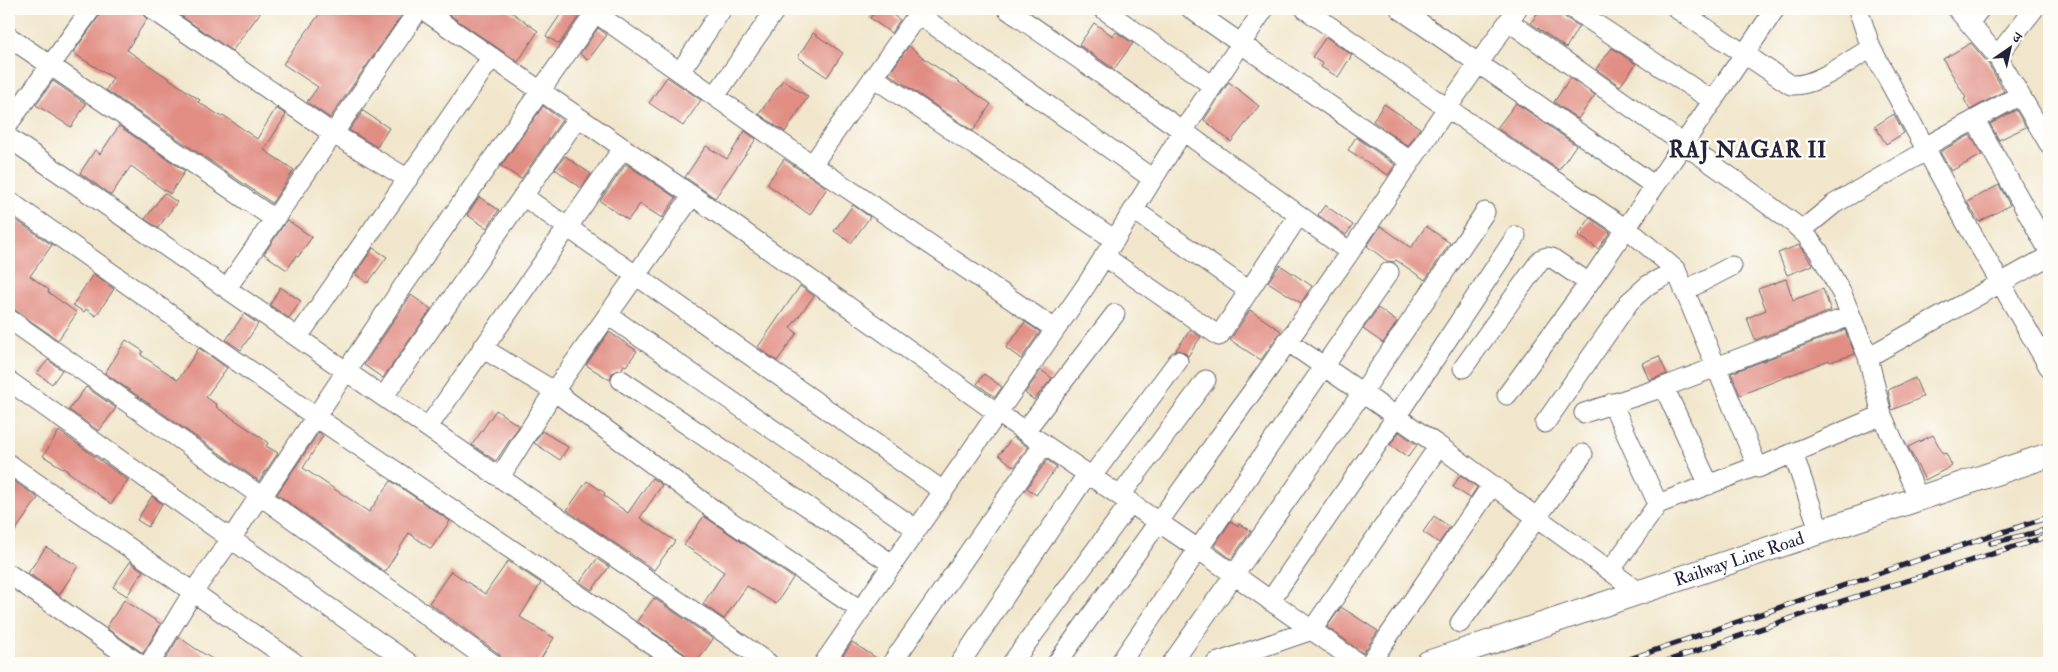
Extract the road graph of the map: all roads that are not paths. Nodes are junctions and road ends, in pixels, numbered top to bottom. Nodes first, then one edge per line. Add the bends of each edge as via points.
1 (91, 9) edge
2 (152, 9) edge
3 (421, 9) edge
4 (722, 9) edge
5 (776, 9) edge
6 (1007, 9) edge
7 (1103, 9) edge
8 (1191, 9) edge
9 (1264, 9) edge
10 (1305, 9) edge
11 (1400, 9) edge
12 (1573, 9) edge
13 (1677, 9) edge
14 (1774, 9) edge
15 (1858, 9) edge
16 (1957, 9) edge
17 (2034, 9) edge
18 (594, 10) edge
19 (919, 11) edge
20 (1512, 15) edge
21 (1975, 16) edge
22 (9, 37) edge
23 (1241, 43) junction
24 (1871, 48) junction
25 (1744, 53) junction
26 (1997, 56) junction
27 (492, 57) junction
28 (1478, 63) junction
29 (50, 65) junction
30 (680, 72) junction
31 (873, 77) junction
32 (1213, 86) junction
33 (539, 90) junction
34 (2020, 95) junction
35 (715, 96) junction
36 (1713, 100) junction
37 (1446, 108) junction
38 (578, 117) junction
39 (1975, 120) junction
40 (9, 124) edge
41 (1183, 131) junction
42 (332, 133) junction
43 (9, 138) edge
44 (1682, 144) junction
45 (2049, 144) edge
46 (623, 148) junction
47 (1926, 149) junction
48 (1410, 161) junction
49 (812, 165) junction
50 (408, 179) junction
51 (1153, 179) junction
52 (1655, 186) junction
53 (524, 196) junction
54 (692, 196) junction
55 (9, 201) edge
56 (1134, 210) junction
57 (1485, 212) dead end
58 (1299, 216) junction
59 (274, 218) junction
60 (567, 227) junction
61 (1626, 228) junction
62 (1802, 231) junction
63 (1516, 236) dead end
64 (1115, 240) junction
65 (2049, 251) edge
66 (1350, 252) junction
67 (1104, 256) junction
68 (2049, 256) edge
69 (1732, 266) dead end
70 (1676, 270) junction
71 (1389, 272) dead end
72 (636, 274) junction
73 (1589, 283) junction
74 (2001, 283) junction
75 (227, 288) junction
76 (1248, 291) junction
77 (1684, 291) junction
78 (1115, 314) dead end
79 (608, 315) junction
80 (1850, 316) junction
81 (9, 319) edge
82 (1055, 329) junction
83 (298, 337) junction
84 (1287, 341) junction
85 (482, 348) junction
86 (1868, 357) junction
87 (1178, 361) dead end
88 (2049, 366) edge
89 (1324, 367) junction
90 (1463, 368) dead end
91 (1716, 368) junction
92 (348, 371) junction
93 (621, 380) dead end
94 (1206, 380) dead end
95 (9, 381) edge
96 (1664, 387) junction
97 (554, 391) junction
98 (1362, 393) junction
99 (1507, 395) dead end
100 (384, 396) junction
101 (1612, 403) junction
102 (1584, 412) dead end
103 (997, 413) junction
104 (1882, 415) junction
105 (316, 417) junction
106 (1396, 417) junction
107 (1545, 423) dead end
108 (428, 427) junction
109 (1025, 431) junction
110 (1044, 444) junction
111 (1439, 446) junction
112 (1793, 453) junction
113 (1583, 454) dead end
114 (2049, 455) edge
115 (9, 464) edge
116 (1757, 466) junction
117 (1090, 475) junction
118 (500, 477) junction
119 (1492, 485) junction
120 (1709, 485) junction
121 (943, 491) junction
122 (261, 496) junction
123 (1126, 498) junction
124 (1919, 499) junction
125 (1658, 504) junction
126 (1537, 518) junction
127 (1158, 522) junction
128 (916, 529) junction
129 (1820, 532) junction
130 (231, 539) junction
131 (1198, 549) junction
132 (892, 564) junction
133 (1610, 571) junction
134 (9, 574) edge
135 (1233, 574) junction
136 (193, 592) junction
137 (1639, 592) junction
138 (1270, 601) junction
139 (860, 610) junction
140 (1460, 623) dead end
141 (1312, 630) junction
142 (138, 663) edge
143 (150, 663) edge
144 (295, 663) edge
145 (409, 663) edge
146 (492, 663) edge
147 (679, 663) edge
148 (768, 663) edge
149 (824, 663) edge
150 (892, 663) edge
151 (960, 663) edge
152 (1012, 663) edge
153 (1057, 663) edge
154 (1120, 663) edge
155 (1172, 663) edge
156 (1216, 663) edge
157 (1358, 663) edge
158 (1370, 663) edge
159 (1428, 663) edge

1 - 29 street
2 - 42 street
3 - 27 street
3 - 42 street
4 - 30 street
5 - 35 street
6 - 41 street
7 - 32 street
8 - 23 street
9 - 23 street
10 - 37 street
11 - 28 street
12 - 36 street
13 - 25 street
14 - 25 street
15 - 24 street
16 - 21 street
17 - 26 street
18 - 30 street
18 - 33 street
19 - 31 street
19 - 51 street
20 - 28 street
20 - 44 street
21 - 26 street
22 - 29 street
23 - 32 street
23 - 48 street
24 - 25 street via 1812,82 1798,86 1784,81
24 - 47 street
25 - 36 street
26 - 34 street
27 - 33 street
27 - 50 street
28 - 37 street
28 - 52 street
29 - 40 street
29 - 59 street
30 - 35 street
31 - 49 street
31 - 64 street
32 - 41 street
33 - 38 street
33 - 92 street
34 - 39 street
34 - 45 street
35 - 49 street
36 - 44 street
37 - 48 street
37 - 61 street
38 - 46 street
38 - 53 street
39 - 47 street
39 - 65 street
41 - 51 street
41 - 58 street
42 - 50 street
42 - 59 street
43 - 75 street
44 - 52 street
44 - 62 street
46 - 54 street
46 - 60 street
47 - 62 street via 1834,204
47 - 74 street
48 - 66 street
49 - 82 street
50 - 83 street
51 - 56 street
52 - 61 street
53 - 60 street
53 - 100 street
54 - 72 street
54 - 103 street
55 - 105 street
56 - 64 street
56 - 76 street
57 - 98 street
58 - 66 street
58 - 76 street
59 - 75 street
60 - 72 street
60 - 85 street
61 - 70 street
61 - 73 street
62 - 80 street via 1819,252
63 - 106 street
64 - 67 street
66 - 84 street
67 - 76 street via 1219,336
67 - 82 street
68 - 74 street
69 - 77 street
70 - 77 street
70 - 107 street via 1648,285 1629,302
71 - 89 street
72 - 79 street
72 - 121 street
73 - 90 street via 1552,258 1541,259
73 - 99 street
74 - 86 street
74 - 88 street
75 - 83 street
77 - 91 street
78 - 109 street
79 - 97 street
79 - 128 street
80 - 86 street
80 - 91 street
81 - 122 street
82 - 103 street
83 - 92 street
84 - 89 street
84 - 127 street
85 - 97 street
85 - 108 street
86 - 104 street
87 - 117 street
89 - 98 street
89 - 131 street
91 - 96 street
91 - 116 street
92 - 100 street
92 - 105 street
93 - 132 street
94 - 123 street
95 - 130 street
96 - 101 street
96 - 120 street
97 - 118 street
97 - 139 street via 714,510
98 - 106 street
98 - 135 street
100 - 108 street
101 - 102 street
101 - 125 street
103 - 109 street
103 - 121 street
104 - 112 street
104 - 124 street
105 - 122 street
105 - 147 street
106 - 111 street
106 - 138 street
108 - 118 street
109 - 110 street
110 - 117 street
110 - 150 street
111 - 119 street
111 - 141 street
112 - 116 street
112 - 129 street
113 - 126 street
114 - 124 street, Railway Line Road
115 - 136 street
116 - 120 street
117 - 123 street
117 - 151 street
118 - 148 street
119 - 126 street
119 - 158 street
120 - 125 street
121 - 128 street
122 - 130 street
122 - 146 street
123 - 127 street
123 - 152 street
124 - 129 street, Railway Line Road
125 - 133 street
126 - 133 street
126 - 140 street
127 - 131 street
127 - 153 street
128 - 132 street
129 - 137 street, Railway Line Road
130 - 136 street
130 - 145 street
131 - 135 street
131 - 154 street
132 - 139 street
133 - 137 street
134 - 142 street
135 - 138 street
135 - 155 street
136 - 143 street
136 - 144 street
137 - 159 street, Railway Line Road
138 - 141 street
139 - 149 street
141 - 156 street
141 - 157 street

